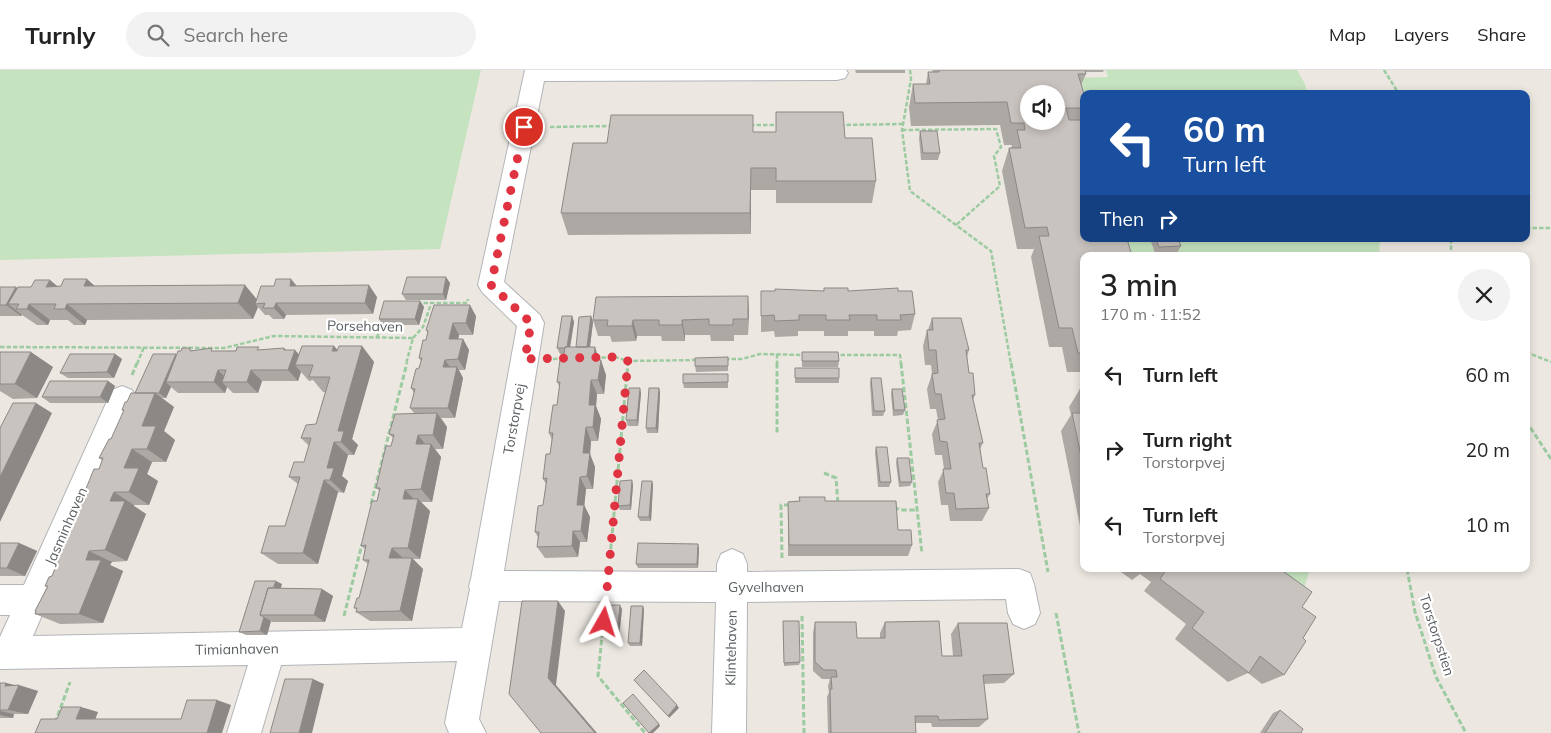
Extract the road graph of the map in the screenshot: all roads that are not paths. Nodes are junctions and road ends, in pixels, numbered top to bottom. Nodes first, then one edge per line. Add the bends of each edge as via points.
1 (536, 72) edge
2 (837, 73) dead end
3 (122, 398) dead end
4 (732, 575) junction
5 (484, 586) junction
6 (0, 600) edge
7 (34, 600) junction
8 (1024, 613) dead end
9 (474, 644) junction
10 (269, 649) junction
11 (5, 652) edge
12 (465, 728) edge
13 (244, 733) edge
14 (729, 733) edge

1 - 2 street, Torstorpvej
1 - 5 street, Torstorpvej via 491,285 531,323
3 - 7 street, Jasminhaven
4 - 5 street, Gyvelhaven via 607,587
4 - 8 street, Gyvelhaven via 792,586 1019,584
4 - 14 street, Klintehaven
5 - 9 street, Torstorpvej
6 - 7 street
7 - 11 street, Jasminhaven
9 - 10 street, Timianhaven
9 - 12 street, Torstorpvej
10 - 11 street, Timianhaven
10 - 13 street

